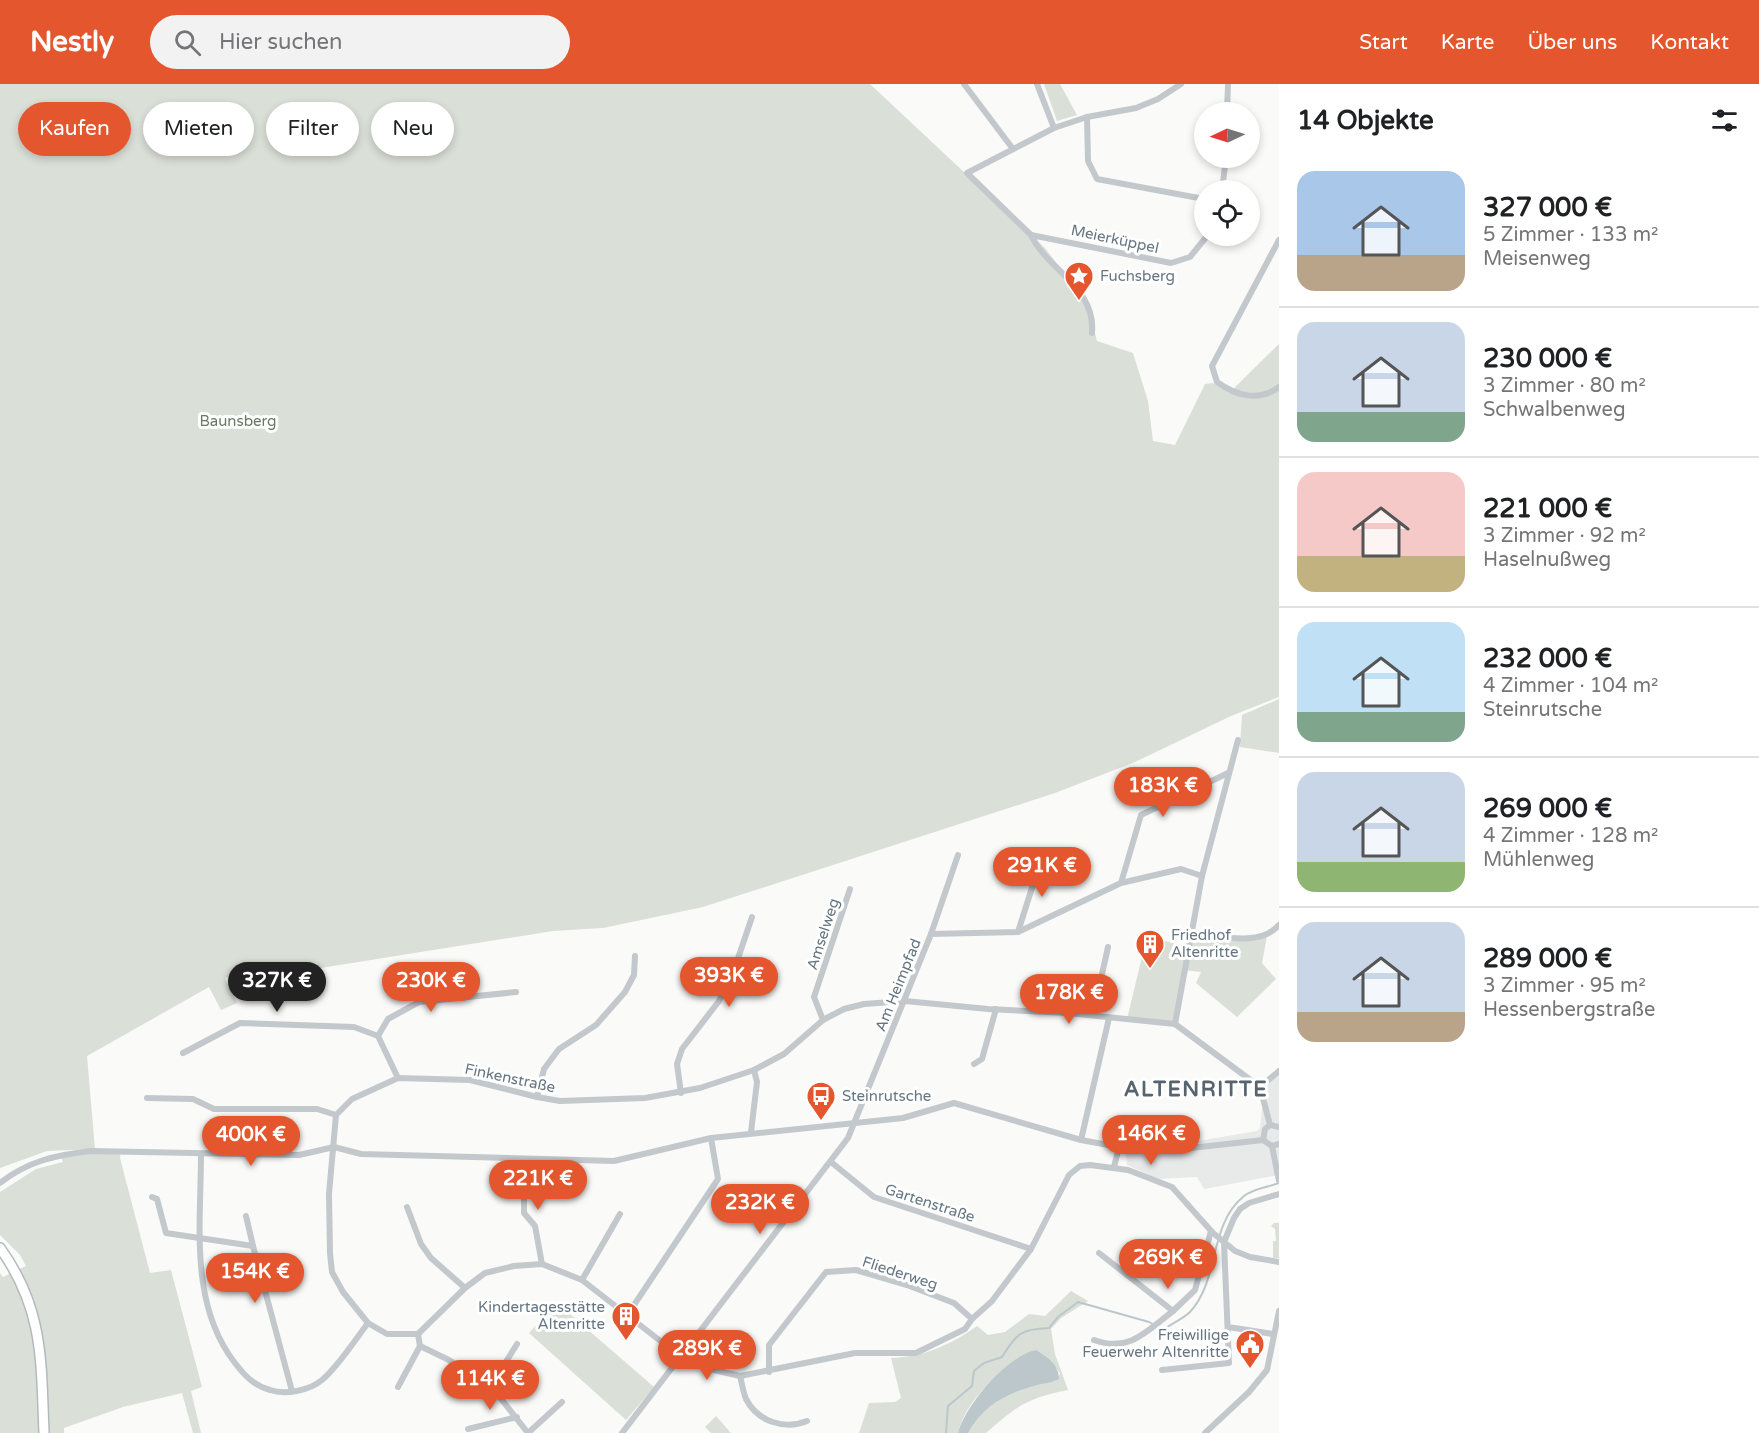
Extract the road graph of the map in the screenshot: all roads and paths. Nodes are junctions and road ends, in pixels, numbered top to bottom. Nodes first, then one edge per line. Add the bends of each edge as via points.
1 (964, 84) edge
2 (1037, 84) edge
3 (1181, 84) edge
4 (1227, 84) edge
5 (1227, 102) edge
6 (1087, 117) junction
7 (1054, 128) junction
8 (1013, 149) junction
9 (1194, 197) edge
10 (1031, 235) junction
11 (1279, 240) edge
12 (1200, 246) edge
13 (1092, 333) dead end
14 (1279, 387) edge
15 (1238, 740) dead end
16 (1228, 773) junction
17 (958, 855) dead end
18 (1042, 856) dead end
19 (1202, 876) junction
20 (1122, 883) junction
21 (850, 889) dead end
22 (752, 917) dead end
23 (1279, 925) edge
24 (1018, 933) junction
25 (1190, 933) junction
26 (931, 934) junction
27 (1108, 946) dead end
28 (635, 956) dead end
29 (516, 992) dead end
30 (905, 1001) junction
31 (996, 1010) junction
32 (1094, 1015) junction
33 (1109, 1018) junction
34 (823, 1020) junction
35 (1175, 1024) junction
36 (378, 1036) junction
37 (183, 1053) dead end
38 (974, 1064) dead end
39 (754, 1070) junction
40 (1279, 1071) edge
41 (398, 1078) junction
42 (1260, 1087) junction
43 (681, 1093) junction
44 (537, 1097) junction
45 (147, 1098) dead end
46 (336, 1116) junction
47 (854, 1122) junction
48 (1270, 1125) junction
49 (1279, 1128) edge
50 (750, 1132) junction
51 (711, 1138) junction
52 (1081, 1140) junction
53 (1263, 1140) junction
54 (1275, 1145) edge
55 (334, 1146) junction
56 (1119, 1147) junction
57 (201, 1154) junction
58 (518, 1160) junction
59 (831, 1162) junction
60 (1114, 1167) junction
61 (1279, 1179) edge
62 (0, 1183) edge
63 (1279, 1194) edge
64 (152, 1197) dead end
65 (407, 1207) dead end
66 (621, 1214) dead end
67 (246, 1216) dead end
68 (1212, 1233) junction
69 (201, 1239) junction
70 (1223, 1241) junction
71 (253, 1246) junction
72 (0, 1248) edge
73 (1031, 1249) junction
74 (1099, 1253) dead end
75 (1279, 1262) edge
76 (542, 1264) junction
77 (582, 1280) junction
78 (465, 1288) junction
79 (1173, 1311) junction
80 (1279, 1311) edge
81 (628, 1314) junction
82 (972, 1319) junction
83 (368, 1323) junction
84 (1228, 1327) junction
85 (418, 1334) junction
86 (1274, 1334) junction
87 (1094, 1340) dead end
88 (517, 1344) dead end
89 (420, 1346) junction
90 (681, 1357) junction
91 (1162, 1370) dead end
92 (770, 1372) junction
93 (740, 1376) junction
94 (491, 1386) junction
95 (398, 1387) dead end
96 (292, 1391) junction
97 (562, 1402) dead end
98 (517, 1417) junction
99 (807, 1421) dead end
100 (468, 1429) dead end
101 (44, 1433) edge
102 (528, 1433) edge
103 (622, 1433) edge
104 (1205, 1433) edge

1 - 8 street
2 - 7 street
3 - 6 street via 1136,108
4 - 5 street
6 - 7 street
6 - 9 street via 1088,161 1097,178
7 - 8 street
8 - 10 street via 967,173
10 - 12 street, Meierküppel via 1171,263 1192,256
10 - 13 street via 1082,294 1091,313
11 - 14 street via 1212,366 1212,374 1225,388 1248,396 1260,396
15 - 16 street
16 - 19 street
16 - 20 street via 1141,815
17 - 26 street, Am Heimpfad
18 - 24 street
19 - 20 street via 1181,869
19 - 25 street
20 - 24 street
21 - 34 street, Amselweg via 814,997
22 - 43 street via 719,1001 682,1049 677,1064
23 - 25 street via 1267,936 1250,938
24 - 26 street
25 - 35 street
26 - 30 street, Am Heimpfad
27 - 32 street
28 - 44 street via 634,975 625,992 596,1025 559,1049 544,1069
29 - 36 street via 419,1002 388,1019
30 - 31 street, Finkenstraße
30 - 34 street, Finkenstraße via 864,1004
30 - 47 street, Am Heimpfad
31 - 32 street, Finkenstraße
31 - 38 street via 982,1059
32 - 33 street, Finkenstraße
33 - 35 street, Finkenstraße
33 - 52 street
34 - 39 street, Finkenstraße via 784,1054
35 - 42 street
36 - 37 street via 354,1027 240,1023
36 - 41 street
39 - 43 street, Finkenstraße
39 - 50 street via 757,1082
40 - 42 street
41 - 44 street, Finkenstraße via 470,1080
41 - 46 street, Finkenstraße via 352,1099
42 - 48 street
43 - 44 street, Finkenstraße via 560,1101
45 - 46 street via 193,1099 214,1109 317,1109
46 - 55 street
47 - 50 street
47 - 52 street via 903,1118 954,1103
47 - 59 street
48 - 49 street
48 - 53 street via 1264,1129
50 - 51 street
51 - 58 street via 614,1161
51 - 81 street via 718,1179
52 - 56 street
53 - 54 street
53 - 56 street via 1182,1149
54 - 61 street
55 - 57 street via 299,1155
55 - 58 street via 361,1154
55 - 83 street via 329,1194 332,1272
56 - 60 street
57 - 62 street via 60,1154 29,1163
57 - 69 street
58 - 76 street via 524,1213 535,1226
59 - 73 street, Gartenstraße via 874,1197
59 - 90 street
60 - 68 street via 1172,1187
60 - 73 street via 1073,1169
63 - 70 street via 1240,1209
64 - 69 street via 157,1199 166,1233
65 - 78 street via 426,1251
66 - 77 street
67 - 71 street
68 - 70 street
68 - 79 street via 1195,1290
69 - 71 street
69 - 96 street via 203,1287 214,1328 230,1357 247,1379 261,1388 279,1393
70 - 75 street via 1250,1257
70 - 84 street
71 - 96 street
72 - 101 street via 25,1286 38,1330
73 - 82 street via 1006,1285
74 - 79 street
76 - 77 street
76 - 78 street via 485,1273
77 - 81 street
78 - 85 street
79 - 87 street via 1125,1343 1110,1346
80 - 86 street
81 - 90 street
82 - 92 street via 965,1329 916,1353 855,1353
82 - 92 street, Fliederweg via 954,1303 907,1285 856,1270 826,1272 769,1345
83 - 85 street via 387,1334
83 - 96 street via 322,1380 307,1389
84 - 86 street
84 - 91 street via 1229,1363
85 - 89 street
86 - 104 street via 1267,1370
88 - 94 street
89 - 94 street
89 - 95 street
90 - 93 street
90 - 103 street
92 - 93 street
93 - 99 street via 746,1399 757,1412 774,1423 792,1427
94 - 98 street
97 - 102 street
98 - 100 street
98 - 102 street

